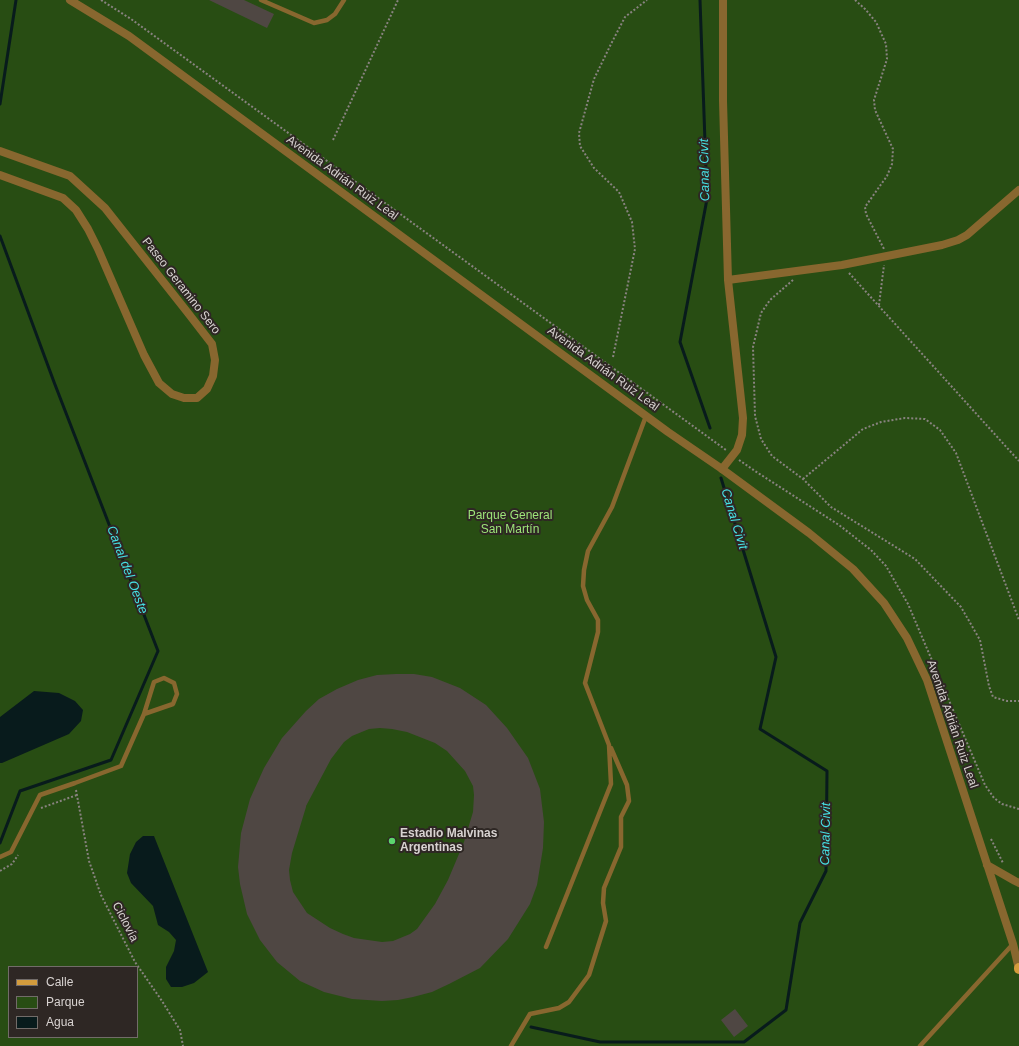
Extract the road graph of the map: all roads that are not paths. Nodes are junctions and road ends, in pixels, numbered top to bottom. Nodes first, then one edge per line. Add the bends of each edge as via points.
1 (261, 0) edge
2 (344, 0) edge
3 (723, 0) edge
4 (74, 1) edge
5 (0, 151) edge
6 (0, 175) edge
7 (1019, 190) edge
8 (728, 280) junction
9 (646, 416) junction
10 (722, 469) junction
11 (144, 714) junction
12 (609, 744) junction
13 (0, 857) edge
14 (987, 865) junction
15 (1019, 883) edge
16 (1013, 944) junction
17 (546, 947) dead end
18 (1019, 968) edge
19 (511, 1046) edge
20 (920, 1046) edge

1 - 2 lane via 314,23 327,20 335,14
3 - 8 street
4 - 9 street, Avenida Adrián Ruiz Leal via 129,36
5 - 6 street, Paseo Geramino Sero via 70,176 105,208 212,344 216,360 207,389 197,398 184,398 172,394 159,383 131,327 98,249 76,210 63,198
7 - 8 street via 976,228 958,240 942,245 842,265
8 - 10 street via 743,418 742,436 736,450
9 - 10 street, Avenida Adrián Ruiz Leal
9 - 12 lane via 612,507 588,551 584,570 583,586 598,620 598,632 585,683
10 - 14 street, Avenida Adrián Ruiz Leal via 853,569 884,603 907,638 927,680
11 - 11 lane via 154,682 164,678 174,683 177,694 173,704
11 - 13 lane via 121,766 40,795 10,852
12 - 17 lane via 611,784
12 - 19 lane via 627,785 629,800 621,817 621,847 604,888 606,921 589,975 569,1002 559,1008 530,1014
14 - 15 street
14 - 16 street, Avenida Adrián Ruiz Leal
16 - 18 street, Avenida Adrián Ruiz Leal
16 - 20 lane

